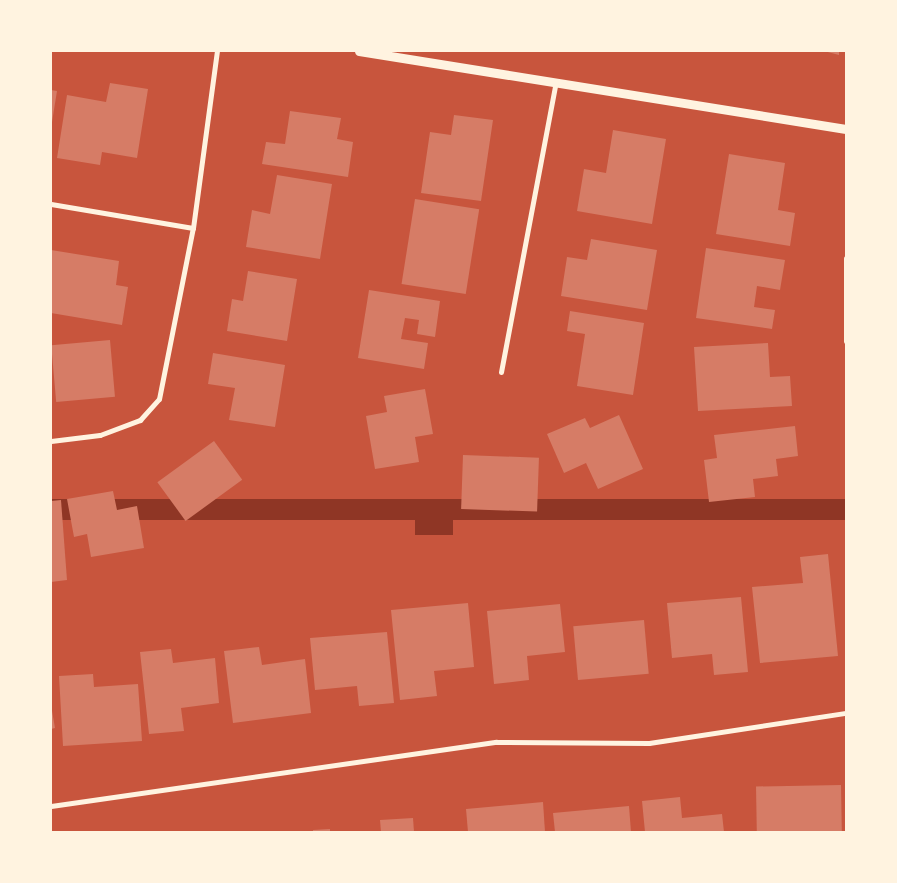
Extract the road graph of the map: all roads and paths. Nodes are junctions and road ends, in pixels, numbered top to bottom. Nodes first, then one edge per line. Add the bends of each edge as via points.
1 (217, 51) edge
2 (359, 51) edge
3 (556, 81) junction
4 (846, 129) edge
5 (51, 204) edge
6 (193, 228) junction
7 (846, 258) edge
8 (846, 341) edge
9 (502, 372) dead end
10 (51, 441) edge
11 (846, 713) edge
12 (51, 806) edge

1 - 6 street
2 - 3 street
3 - 4 street
3 - 9 street
5 - 6 street
6 - 10 street via 159,399 140,420 100,435
7 - 8 street
11 - 12 street via 649,743 496,742

